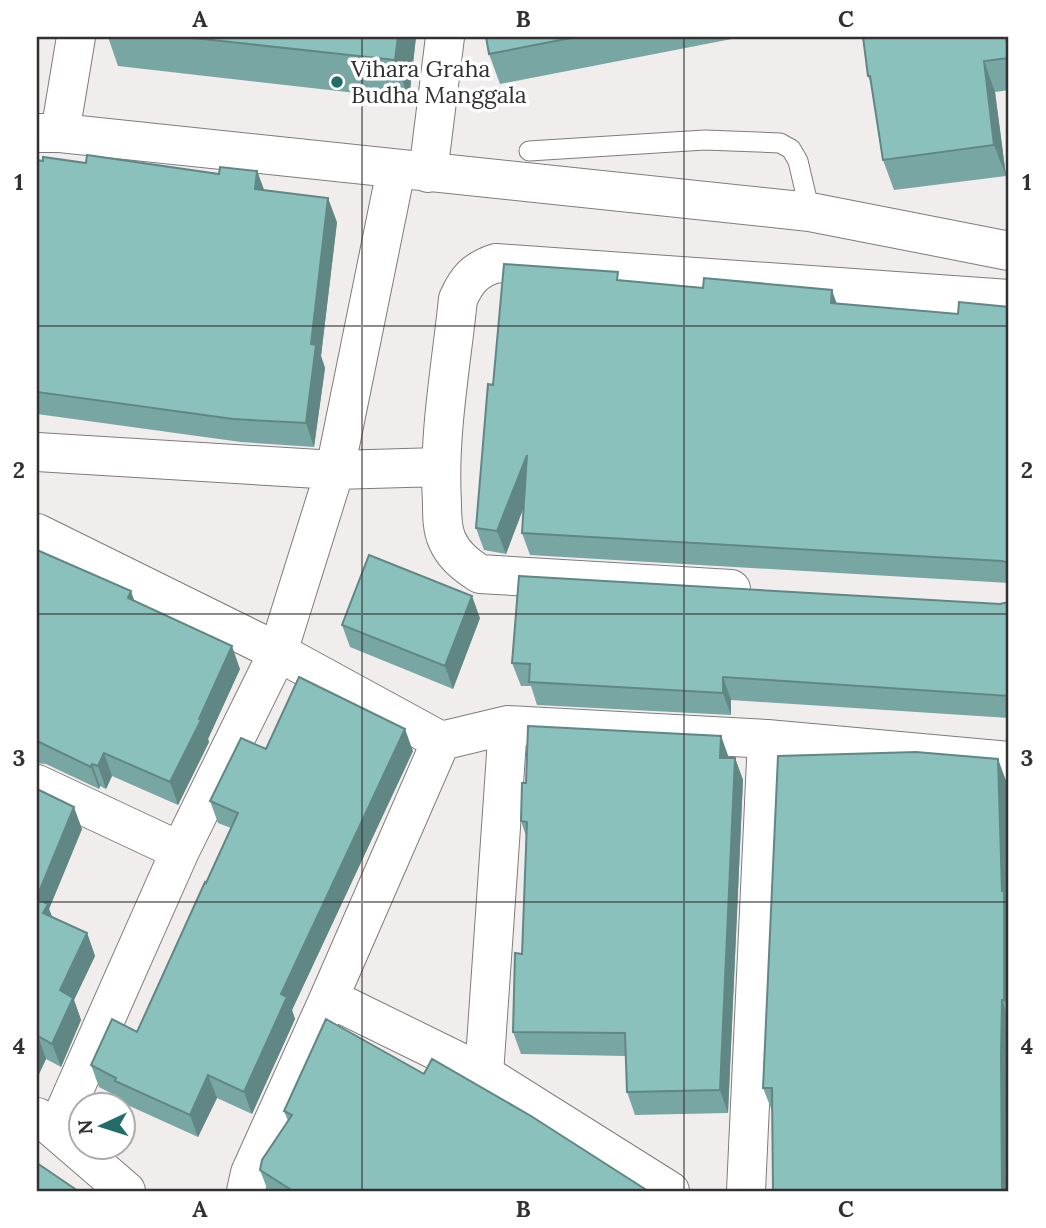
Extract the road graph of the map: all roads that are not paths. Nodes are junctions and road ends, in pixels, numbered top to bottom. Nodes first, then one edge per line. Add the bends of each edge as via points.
1 (76, 37) edge
2 (445, 37) edge
3 (48, 133) edge
4 (529, 151) dead end
5 (412, 171) junction
6 (810, 212) junction
7 (1009, 251) edge
8 (1009, 299) edge
9 (37, 452) edge
10 (440, 467) junction
11 (335, 470) junction
12 (37, 533) edge
13 (759, 590) edge
14 (278, 652) junction
15 (508, 725) junction
16 (767, 739) junction
17 (441, 741) junction
18 (1009, 761) edge
19 (37, 784) edge
20 (180, 851) junction
21 (329, 998) junction
22 (484, 1073) junction
23 (46, 1124) edge
24 (126, 1191) edge
25 (246, 1191) edge
26 (670, 1191) edge
27 (746, 1191) edge

1 - 3 street
2 - 5 street
3 - 5 street
4 - 6 lane via 705,140 780,143 798,161
5 - 6 street
5 - 11 street
6 - 7 street
8 - 10 street via 496,263 474,273 458,299
9 - 11 street
10 - 11 street
10 - 13 street via 446,539 454,553 480,574
11 - 14 street
12 - 14 street
14 - 17 street
14 - 20 street
15 - 16 street
15 - 17 street
15 - 22 street
16 - 18 street
16 - 27 street
17 - 21 street
19 - 20 street
20 - 23 street
21 - 22 street
21 - 25 street
22 - 26 street
23 - 24 street

